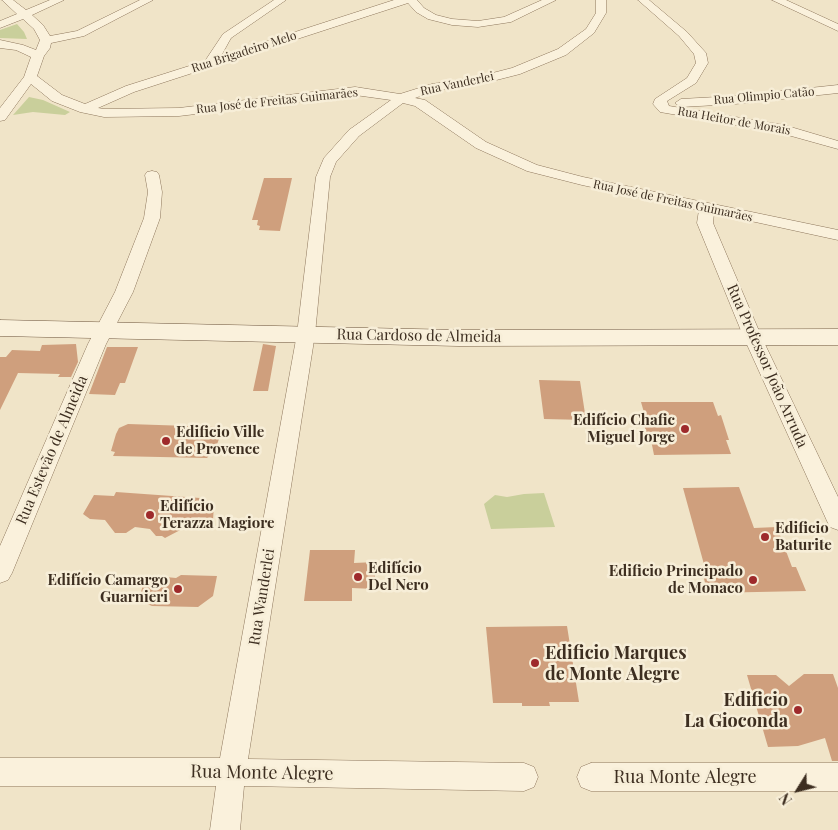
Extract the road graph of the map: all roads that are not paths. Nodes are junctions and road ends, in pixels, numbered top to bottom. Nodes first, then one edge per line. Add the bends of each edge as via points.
1 (7, 0) edge
2 (59, 0) edge
3 (148, 0) edge
4 (280, 0) edge
5 (405, 0) edge
6 (411, 0) edge
7 (551, 0) edge
8 (601, 0) edge
9 (643, 0) edge
10 (777, 0) edge
11 (795, 8) junction
12 (25, 14) junction
13 (838, 14) edge
14 (0, 25) edge
15 (838, 28) edge
16 (46, 40) junction
17 (225, 40) junction
18 (0, 44) edge
19 (259, 47) junction
20 (38, 55) junction
21 (210, 62) junction
22 (30, 77) junction
23 (838, 89) edge
24 (401, 98) junction
25 (660, 104) junction
26 (85, 109) junction
27 (0, 117) edge
28 (838, 145) edge
29 (152, 175) dead end
30 (707, 208) junction
31 (838, 235) edge
32 (0, 328) edge
33 (106, 329) junction
34 (306, 334) junction
35 (838, 337) edge
36 (753, 338) junction
37 (838, 522) edge
38 (0, 572) edge
39 (0, 772) edge
40 (232, 772) junction
41 (524, 777) dead end
42 (591, 777) dead end
43 (838, 777) edge
44 (225, 830) edge

1 - 12 street
2 - 12 street
3 - 16 street via 80,34
4 - 17 street via 241,25
5 - 19 street, Rua Brigadeiro Melo
6 - 7 street via 432,17 478,24 507,20
8 - 24 street, Rua Vanderlei via 601,13 590,31 576,43 545,60 516,71 432,88
9 - 25 street, Rua Heitor de Morais via 694,44 702,63 692,80 665,96
10 - 11 street
11 - 13 street
11 - 15 street
12 - 14 street
12 - 16 street via 39,27
16 - 20 street
17 - 19 street
17 - 21 street
18 - 20 street
19 - 21 street, Rua Brigadeiro Melo
20 - 22 street
21 - 26 street, Rua Brigadeiro Melo via 130,89
22 - 26 street, Rua José de Freitas Guimarães via 57,98
22 - 27 street
23 - 25 street, Rua Olimpio Catão
24 - 26 street, Rua José de Freitas Guimarães via 355,91 179,112 104,113
24 - 30 street, Rua José de Freitas Guimarães via 429,108 481,144 532,168
24 - 34 street, Rua Vanderlei via 354,133 329,160 323,177
25 - 28 street, Rua Heitor de Morais via 666,109 779,128
29 - 33 street, Rua Estevão de Almeida via 156,192 152,218
30 - 31 street, Rua José de Freitas Guimarães
30 - 36 street, Rua Professor João Arruda via 705,223
32 - 33 main road, Rua Cardoso de Almeida
33 - 34 main road, Rua Cardoso de Almeida
33 - 38 street, Rua Estevão de Almeida
34 - 36 main road, Rua Cardoso de Almeida via 459,338
34 - 40 street, Rua Wanderlei
35 - 36 main road, Rua Cardoso de Almeida
36 - 37 street, Rua Professor João Arruda
39 - 40 street, Rua Monte Alegre
40 - 41 street, Rua Monte Alegre
40 - 44 street, Rua Wanderlei
42 - 43 street, Rua Monte Alegre

